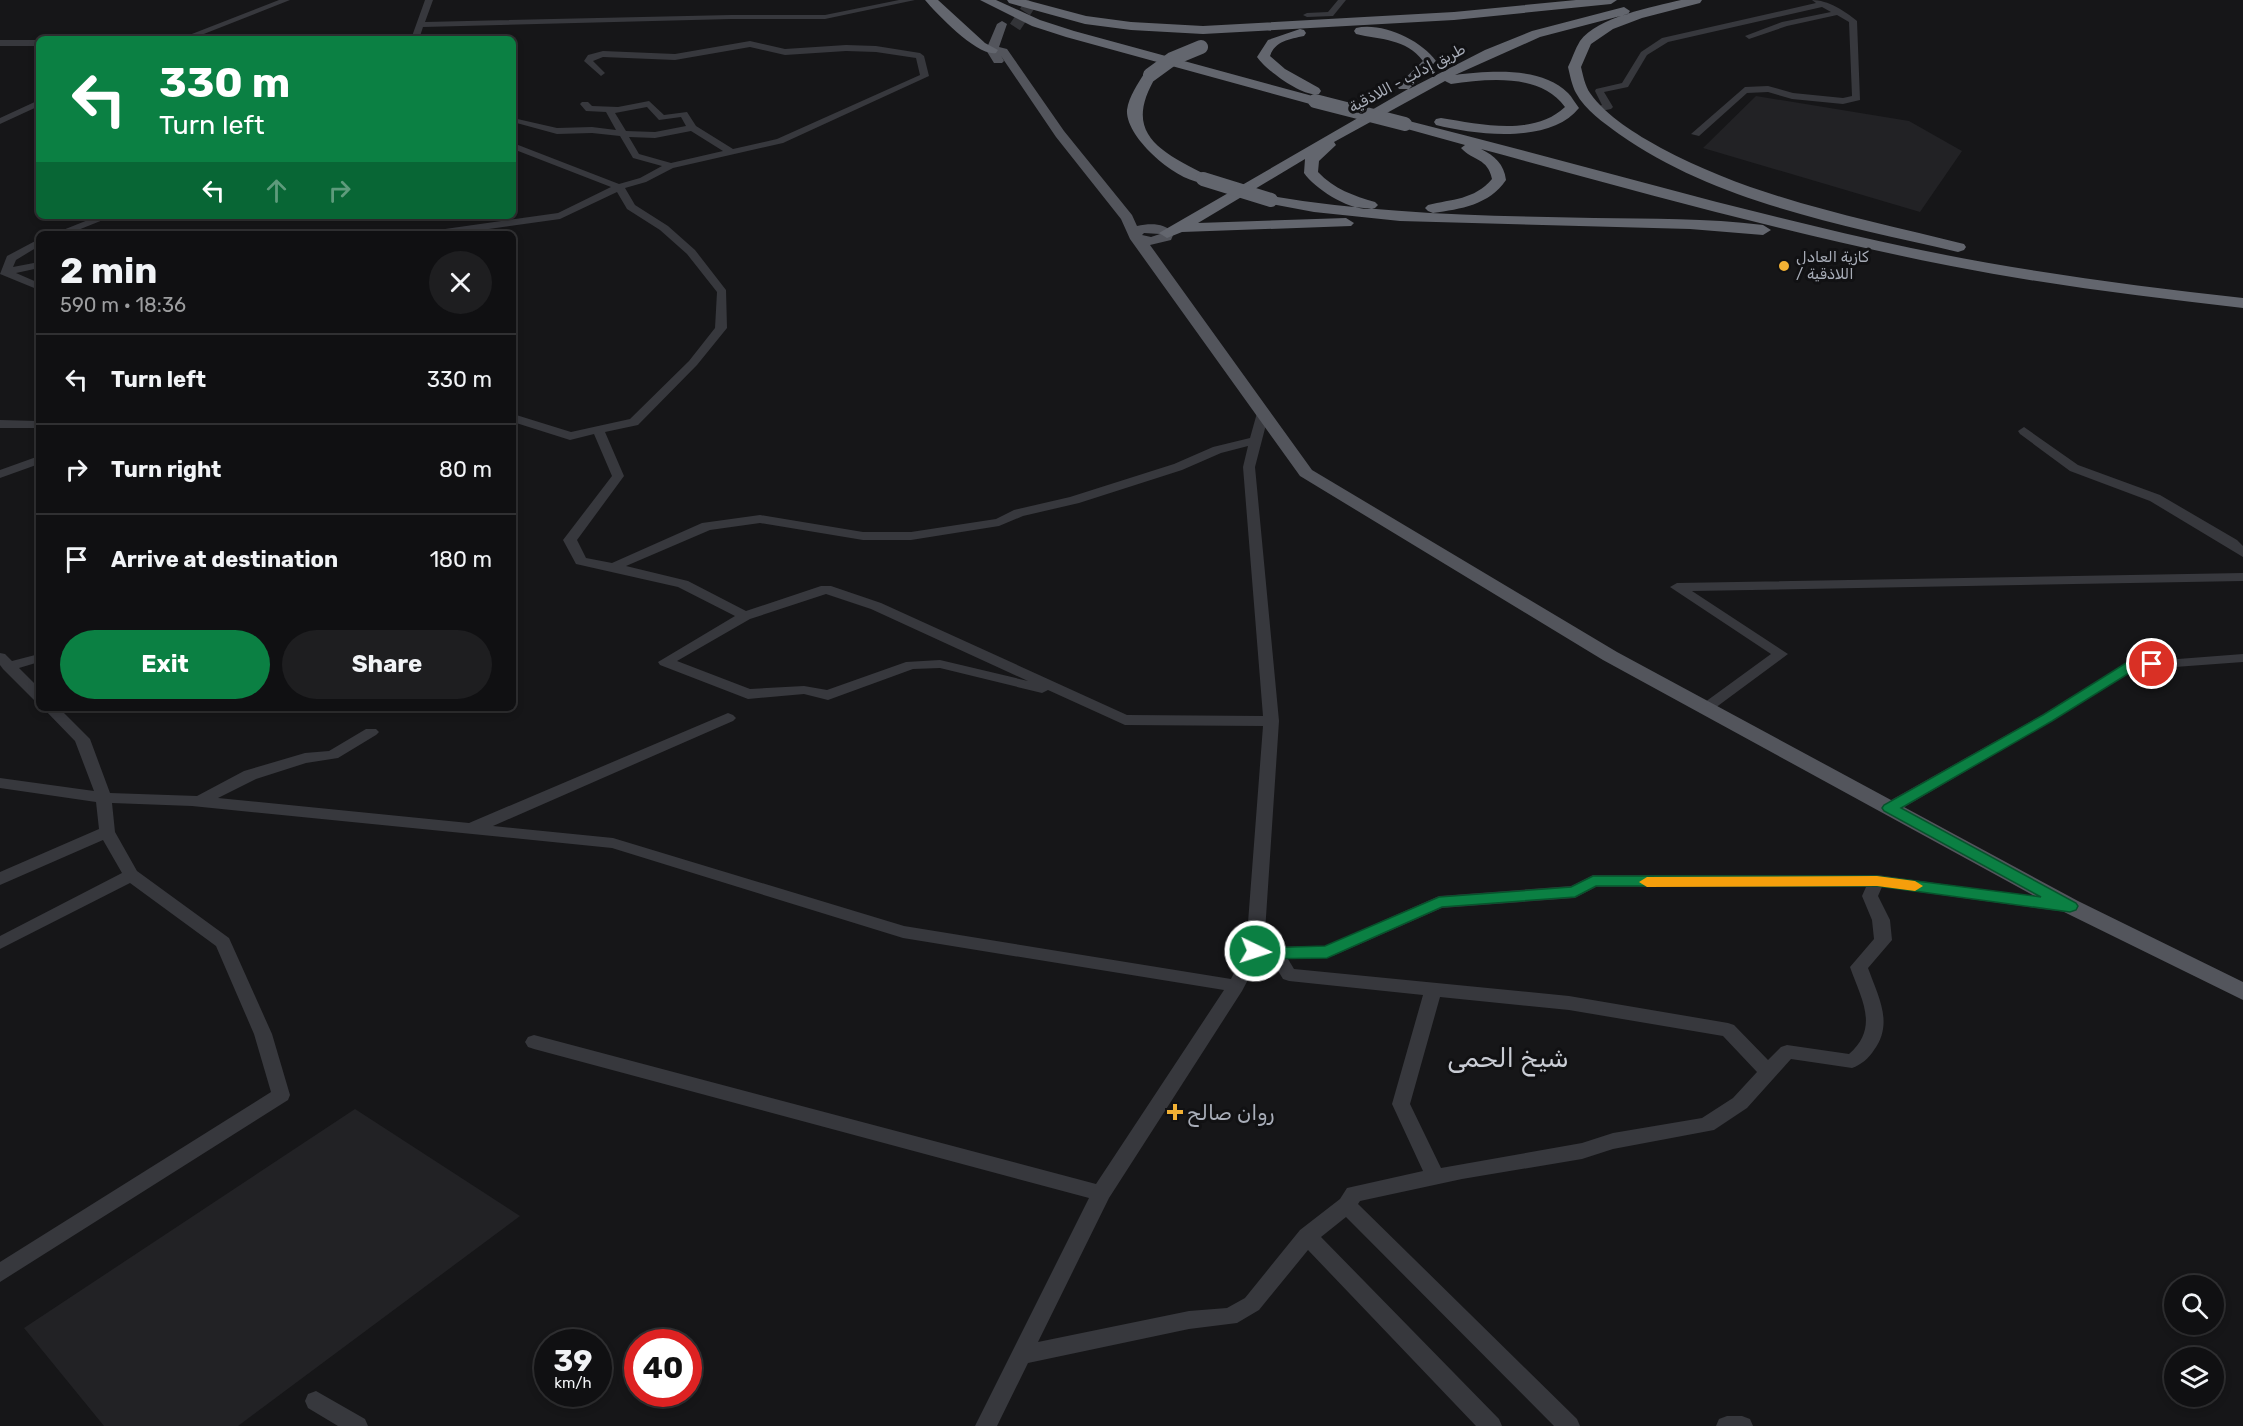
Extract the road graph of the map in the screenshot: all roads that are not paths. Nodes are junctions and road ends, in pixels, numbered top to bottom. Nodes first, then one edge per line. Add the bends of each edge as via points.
1 (286, 0) edge
2 (429, 0) edge
3 (880, 0) edge
4 (910, 0) edge
5 (931, 0) edge
6 (986, 0) edge
7 (1007, 0) edge
8 (1013, 0) edge
9 (1342, 0) edge
10 (1611, 0) edge
11 (1646, 0) edge
12 (1682, 0) edge
13 (1696, 0) edge
14 (1819, 1) edge
15 (891, 4) junction
16 (1840, 12) junction
17 (1307, 15) dead end
18 (1349, 23) junction
19 (1002, 24) tunnel mouth
20 (420, 25) junction
21 (1011, 34) tunnel mouth
22 (191, 36) edge
23 (416, 36) edge
24 (1749, 36) dead end
25 (0, 43) edge
26 (36, 43) edge
27 (998, 51) junction
28 (601, 73) dead end
29 (1411, 87) junction
30 (1314, 96) junction
31 (36, 104) edge
32 (585, 104) dead end
33 (1596, 109) junction
34 (609, 110) junction
35 (516, 120) edge
36 (0, 121) edge
37 (1410, 121) junction
38 (1353, 125) junction
39 (692, 128) junction
40 (626, 134) junction
41 (1696, 134) dead end
42 (516, 147) edge
43 (733, 153) junction
44 (670, 166) junction
45 (619, 187) junction
46 (100, 219) edge
47 (1127, 219) junction
48 (1475, 220) junction
49 (66, 231) edge
50 (452, 231) edge
51 (1161, 235) junction
52 (1137, 237) junction
53 (36, 244) edge
54 (1911, 253) junction
55 (2018, 261) junction
56 (36, 266) edge
57 (3, 273) edge
58 (36, 286) edge
59 (2243, 289) edge
60 (2243, 303) edge
61 (1263, 413) junction
62 (516, 419) edge
63 (0, 424) edge
64 (36, 425) edge
65 (598, 430) junction
66 (2024, 431) dead end
67 (1256, 440) junction
68 (36, 461) edge
69 (0, 474) edge
70 (2243, 553) edge
71 (614, 567) junction
72 (2243, 577) edge
73 (745, 616) junction
74 (36, 658) edge
75 (2243, 658) edge
76 (4, 662) edge
77 (36, 694) edge
78 (1071, 695) junction
79 (1706, 708) junction
80 (53, 711) edge
81 (728, 718) dead end
82 (1271, 721) junction
83 (371, 732) dead end
84 (0, 783) edge
85 (104, 798) junction
86 (200, 802) junction
87 (1890, 808) junction
88 (471, 829) junction
89 (107, 832) junction
90 (131, 875) junction
91 (0, 879) edge
92 (1877, 881) junction
93 (2070, 906) junction
94 (0, 943) edge
95 (1253, 953) junction
96 (1276, 953) junction
97 (1236, 986) junction
98 (1433, 990) junction
99 (2243, 992) edge
100 (534, 1042) dead end
101 (1768, 1072) junction
102 (1435, 1176) junction
103 (1101, 1193) junction
104 (1347, 1205) junction
105 (1307, 1236) junction
106 (0, 1273) edge
107 (1021, 1355) junction
108 (316, 1401) dead end
109 (357, 1426) edge
110 (986, 1426) edge
111 (1491, 1426) edge
112 (1569, 1426) edge
113 (1727, 1426) edge
114 (1742, 1426) edge

1 - 22 street
2 - 20 street
3 - 15 street
4 - 15 street
5 - 27 highway via 981,46
6 - 30 highway via 1070,34
7 - 30 highway via 1042,17
8 - 18 highway via 1085,20 1172,29
9 - 17 street via 1330,14
10 - 18 highway
11 - 29 highway, طريق إدلب - اللاذقية via 1556,19 1511,35
12 - 29 highway, طريق إدلب - اللاذقية via 1536,34
13 - 33 highway via 1621,22 1587,41 1578,54 1576,79 1581,92
14 - 16 street
14 - 33 street via 1657,42 1643,52 1626,85 1599,90 1608,107
15 - 20 street via 825,17
16 - 24 street
16 - 41 street via 1853,21 1857,98 1843,101 1792,96 1768,89 1745,90
18 - 48 highway, bridge via 1265,31 1211,44 1172,59 1140,88 1132,114 1137,128 1145,142 1162,157 1203,179 1271,200 1339,212
19 - 27 main road
20 - 23 street
21 - 27 main road
25 - 26 street
27 - 47 main road via 994,56 1023,94 1036,101
28 - 43 street via 588,61 591,57 675,57 750,44 785,52 866,49 920,56 925,76 780,141
29 - 30 highway via 1430,61 1417,46 1387,35 1317,31 1273,41 1265,48 1263,57
29 - 37 highway via 1469,76 1516,78 1560,92 1572,108 1566,116 1552,122 1519,129
29 - 38 highway, طريق إدلب - اللاذقية
29 - 51 highway, طريق إدلب - اللاذقية
30 - 37 highway, bridge
30 - 37 highway via 1328,95
31 - 36 street
32 - 34 street via 589,109
33 - 55 highway via 1653,150 1767,199
34 - 39 street via 649,104 662,118 684,114
34 - 40 street
35 - 40 street via 557,131 592,129
37 - 38 highway via 1484,156 1497,168 1499,180 1491,191 1475,200 1425,209 1368,204 1340,196 1321,185 1311,173 1312,160
37 - 54 highway via 1716,207
37 - 55 highway via 1837,227
38 - 51 highway, طريق إدلب - اللاذقية
39 - 40 street via 655,135
39 - 43 street
40 - 44 street via 636,156
42 - 45 street
43 - 44 street
44 - 45 street
45 - 50 street via 560,216
45 - 65 street via 631,207 691,252 722,292 721,328 693,363 634,422
46 - 49 street
47 - 51 main road
47 - 52 main road
48 - 51 highway
48 - 54 highway via 1744,228
51 - 52 main road
51 - 52 main road via 1139,230
51 - 61 main road
53 - 57 street via 10,258
54 - 60 highway
55 - 59 highway
56 - 57 street
57 - 58 street
61 - 67 street
61 - 79 main road via 1306,472 1600,650
62 - 65 street via 570,435
63 - 64 street
65 - 71 street via 618,476 570,540 581,561
66 - 70 street via 2074,468 2155,498
67 - 71 street via 999,522 911,537 863,536 760,519 707,526
67 - 82 street via 1249,467
68 - 69 street
71 - 73 street via 683,584
72 - 79 street via 1677,587 1781,654
73 - 78 street via 826,589 876,606
73 - 78 street via 665,662 748,694 804,690 828,695 911,665 940,664
74 - 76 street
75 - 87 street via 2131,666
76 - 77 street
78 - 82 street via 1125,720
79 - 87 main road
80 - 85 street via 82,739
81 - 88 street
82 - 95 street
83 - 86 street via 333,755 305,758 250,776
84 - 85 street
85 - 86 street
85 - 89 street
86 - 88 street
87 - 93 main road
88 - 97 street via 613,843 903,932
89 - 90 street
89 - 91 street
90 - 94 street
90 - 106 street via 223,942 263,1034 281,1095
92 - 93 street
92 - 96 street via 1593,881 1575,892 1439,902 1327,952
92 - 101 street via 1870,896 1881,920 1883,940 1859,967 1875,1015 1876,1035 1866,1052 1852,1061 1787,1052
93 - 99 main road
95 - 96 street
95 - 97 street
96 - 98 street via 1289,975
97 - 103 street
98 - 101 street via 1569,1004 1728,1030
98 - 102 street via 1401,1104
100 - 103 street
101 - 102 street via 1740,1103 1707,1125
102 - 104 street via 1354,1194
103 - 107 street
104 - 105 street
104 - 112 street
105 - 107 street via 1259,1297 1230,1317 1190,1320
105 - 111 street
107 - 110 street
108 - 109 street
113 - 114 street

